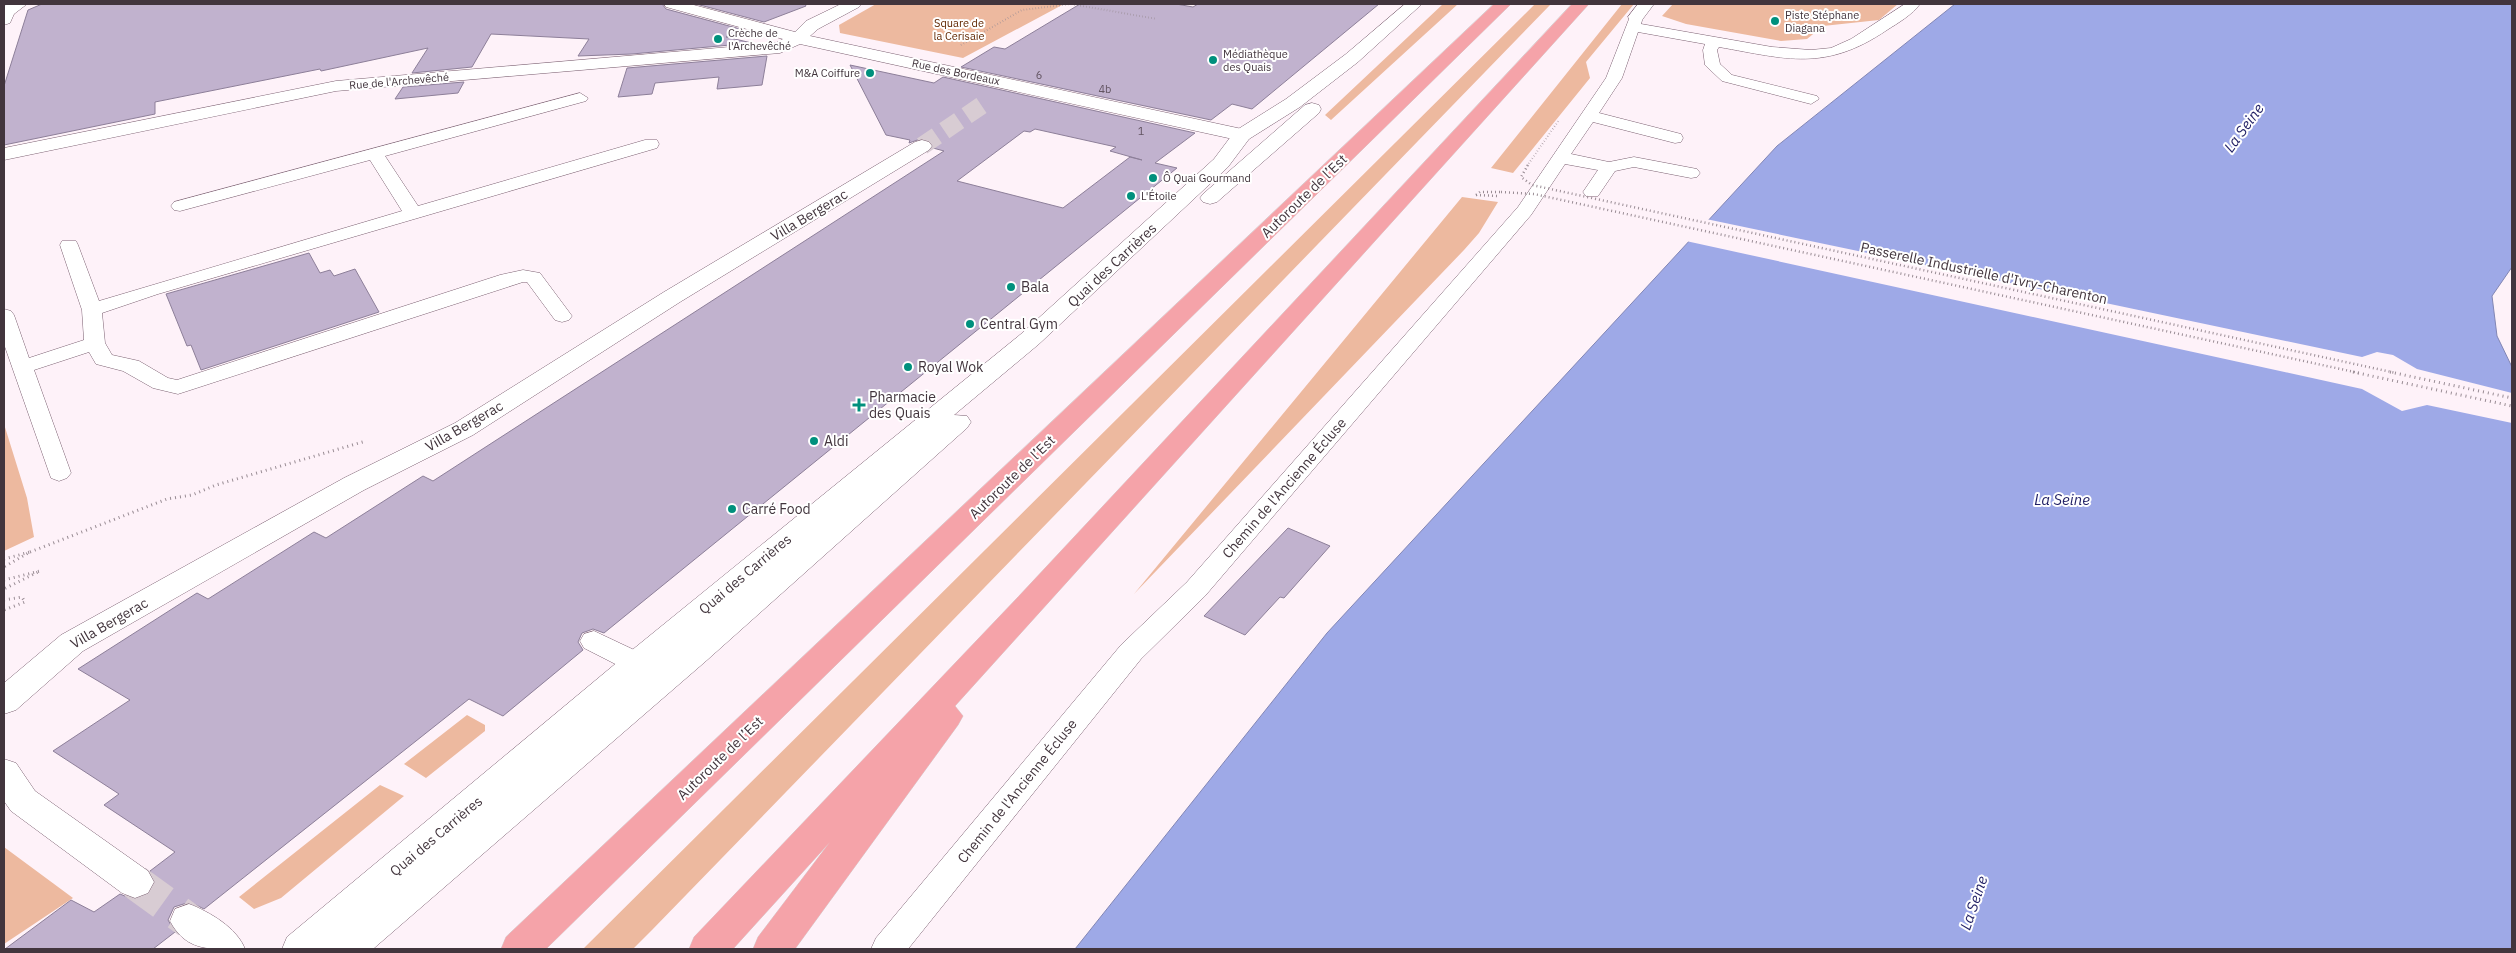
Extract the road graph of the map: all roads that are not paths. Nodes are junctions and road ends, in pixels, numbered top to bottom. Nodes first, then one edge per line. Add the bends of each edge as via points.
1 (19, 4) edge
2 (672, 4) edge
3 (853, 4) edge
4 (1414, 4) edge
5 (1435, 4) edge
6 (1503, 4) edge
7 (1581, 4) edge
8 (1646, 4) edge
9 (1913, 4) edge
10 (4, 20) edge
11 (1634, 22) junction
12 (798, 38) junction
13 (1714, 42) junction
14 (1014, 85) junction
15 (994, 97) tunnel mouth
16 (580, 98) dead end
17 (1811, 99) dead end
18 (1590, 116) junction
19 (1255, 137) junction
20 (1675, 138) dead end
21 (651, 144) dead end
22 (922, 146) tunnel mouth
23 (4, 154) edge
24 (375, 154) junction
25 (1563, 158) junction
26 (1609, 166) junction
27 (1691, 173) dead end
28 (1592, 192) dead end
29 (180, 206) dead end
30 (414, 214) junction
31 (69, 245) dead end
32 (92, 310) junction
33 (4, 316) edge
34 (562, 316) dead end
35 (96, 342) junction
36 (22, 366) junction
37 (59, 473) dead end
38 (1029, 605) junction
39 (594, 642) dead end
40 (638, 663) junction
41 (4, 701) edge
42 (4, 773) edge
43 (135, 882) tunnel mouth
44 (189, 921) tunnel mouth
45 (356, 941) edge
46 (226, 949) edge
47 (301, 949) edge
48 (520, 949) edge
49 (708, 949) edge
50 (772, 949) edge
51 (888, 949) edge

1 - 10 street via 7,11
2 - 12 street, Rue des Bordeaux
3 - 12 street, Rue de l'Archevêché via 812,26
4 - 19 street, Quai des Carrières
5 - 19 street, Quai des Carrières via 1368,63
6 - 48 highway, Autoroute de l’Est
7 - 38 highway
8 - 11 street, Chemin de l'Ancienne Écluse
9 - 13 lane via 1893,21 1835,51 1797,55
11 - 13 lane
11 - 18 lane, Chemin de l'Ancienne Écluse via 1614,78
12 - 14 street, Rue des Bordeaux
12 - 23 street, Rue de l'Archevêché via 780,48 763,51 336,86
13 - 17 lane via 1710,50 1713,65 1727,78
14 - 15 street
14 - 19 street, Rue des Bordeaux
16 - 24 lane
18 - 20 lane
18 - 25 lane, Chemin de l'Ancienne Écluse
19 - 40 street, Quai des Carrières via 1221,163 1030,339
19 - 45 street, Quai des Carrières via 862,508
21 - 30 lane
22 - 41 street, Villa Bergerac via 672,297 464,429 354,484 72,643
24 - 29 lane
24 - 30 lane
25 - 26 lane
25 - 51 lane, Chemin de l'Ancienne Écluse via 1525,211 1196,589 1131,652
26 - 27 lane via 1634,162
26 - 28 lane
30 - 32 lane via 150,290
31 - 32 lane
32 - 35 lane
33 - 36 lane
34 - 35 lane via 533,277 508,278 178,387 161,383 131,366 104,359
35 - 36 lane
36 - 37 lane
38 - 49 highway
38 - 50 highway
39 - 40 lane
40 - 47 street, Quai des Carrières
42 - 43 street via 23,802
44 - 46 street

